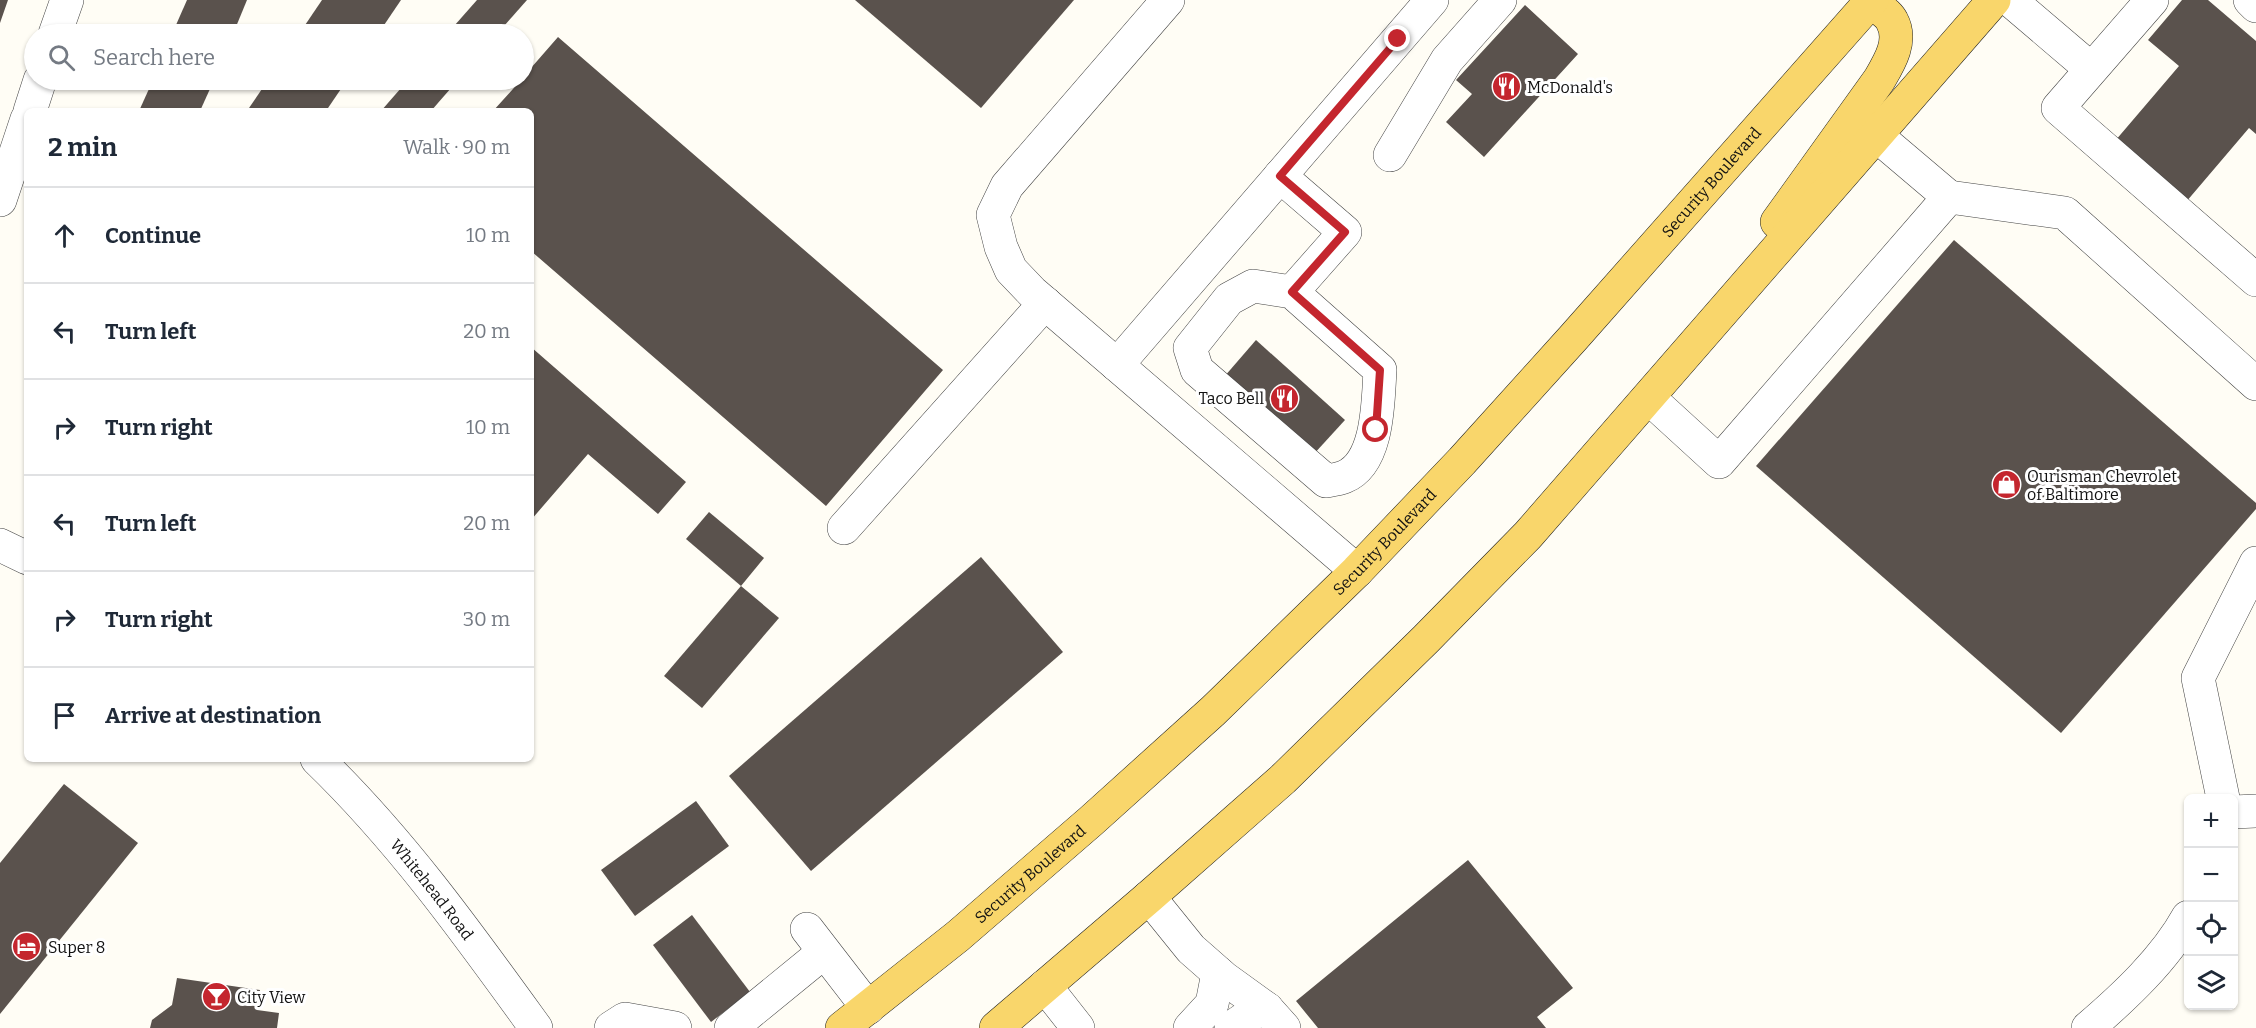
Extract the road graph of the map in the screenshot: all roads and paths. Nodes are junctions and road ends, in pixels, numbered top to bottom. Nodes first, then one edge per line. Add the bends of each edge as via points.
1 (67, 0) edge
2 (1168, 0) edge
3 (1432, 0) edge
4 (1500, 0) edge
5 (1871, 0) edge
6 (1994, 0) edge
7 (2010, 0) edge
8 (2152, 0) edge
9 (2250, 0) edge
10 (2256, 6) edge
11 (59, 24) edge
12 (2091, 69) junction
13 (37, 90) edge
14 (31, 108) edge
15 (24, 129) edge
16 (1876, 136) junction
17 (1390, 155) dead end
18 (1280, 176) junction
19 (1949, 197) junction
20 (0, 200) edge
21 (2256, 280) edge
22 (1292, 292) junction
23 (1045, 303) junction
24 (1117, 365) junction
25 (2256, 384) edge
26 (1649, 399) junction
27 (844, 528) dead end
28 (0, 545) edge
29 (24, 557) edge
30 (2256, 562) edge
31 (1357, 572) junction
32 (334, 765) edge
33 (2222, 794) edge
34 (2256, 811) edge
35 (2238, 812) edge
36 (1149, 897) junction
37 (2184, 923) edge
38 (1218, 973) junction
39 (1045, 986) junction
40 (868, 1008) junction
41 (2121, 1017) edge
42 (1275, 1018) edge
43 (536, 1028) edge
44 (611, 1028) edge
45 (675, 1028) edge
46 (731, 1028) edge
47 (842, 1028) edge
48 (996, 1028) edge
49 (1078, 1028) edge
50 (1190, 1028) edge
51 (1231, 1028) edge
52 (2088, 1028) edge

1 - 11 street
2 - 23 street via 1007,186 993,215 1011,270
3 - 18 street
4 - 17 street via 1447,60
5 - 26 main road via 1892,21 1896,40 1884,72
5 - 31 main road, Security Boulevard via 1550,364
6 - 16 main road
7 - 12 street
8 - 12 street
9 - 10 street
12 - 21 street via 2058,108
13 - 14 street
15 - 20 street
16 - 19 street
16 - 26 main road
18 - 22 street via 1345,232
18 - 24 street
19 - 25 street via 2065,213
19 - 26 street via 1719,462
22 - 22 street via 1253,286 1230,299 1190,348 1197,370 1326,481 1346,476 1361,464 1376,430 1380,370
23 - 24 street
23 - 27 street
24 - 31 street
26 - 36 main road via 1528,535 1426,639 1283,779
28 - 29 street
30 - 33 street via 2198,678
31 - 40 main road, Security Boulevard via 1213,711 1091,821
32 - 43 street, Whitehead Road via 451,910
34 - 35 street
36 - 38 street via 1191,949
36 - 39 main road
37 - 41 street
38 - 42 street
38 - 50 street via 1212,1004
39 - 48 main road
39 - 49 street
40 - 46 street via 816,941
40 - 47 main road, Security Boulevard
41 - 52 street
42 - 51 street via 1253,1013
44 - 45 street via 625,1019

